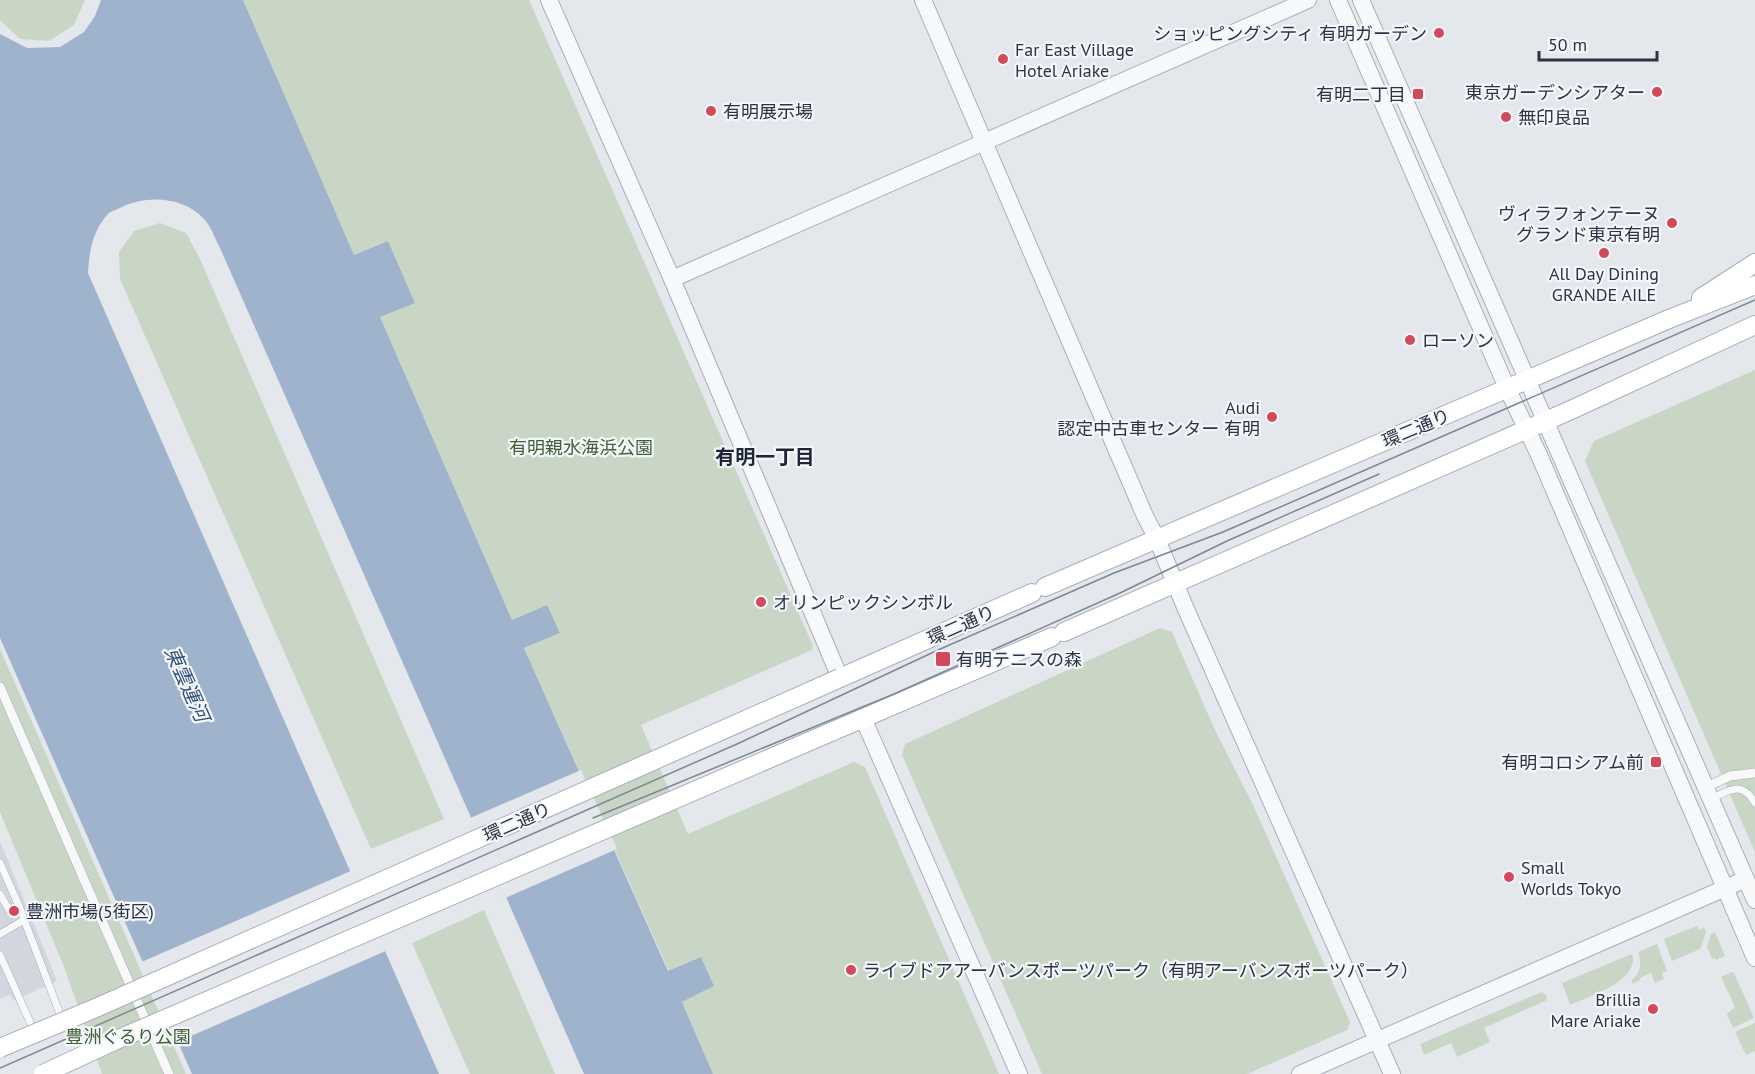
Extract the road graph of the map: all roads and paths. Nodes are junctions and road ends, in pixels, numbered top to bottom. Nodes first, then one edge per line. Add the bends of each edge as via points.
1 (549, 0) edge
2 (922, 0) edge
3 (1308, 0) edge
4 (1338, 0) edge
5 (1361, 0) edge
6 (986, 143) junction
7 (1755, 263) edge
8 (672, 279) junction
9 (1755, 285) edge
10 (1669, 318) junction
11 (1751, 332) edge
12 (1526, 380) junction
13 (1507, 388) junction
14 (1545, 422) junction
15 (1527, 430) junction
16 (1157, 539) junction
17 (1175, 583) junction
18 (840, 678) junction
19 (0, 687) edge
20 (863, 718) junction
21 (1755, 773) edge
22 (1712, 791) junction
23 (1755, 803) edge
24 (0, 862) edge
25 (1746, 879) junction
26 (1725, 889) junction
27 (0, 894) edge
28 (1755, 900) edge
29 (9, 910) dead end
30 (24, 920) junction
31 (0, 934) edge
32 (0, 955) edge
33 (1755, 958) edge
34 (63, 1022) junction
35 (35, 1034) junction
36 (1379, 1041) junction
37 (0, 1048) edge
38 (43, 1074) edge
39 (169, 1074) edge
40 (1019, 1074) edge
41 (1300, 1074) edge
42 (1392, 1074) edge

1 - 8 street
2 - 6 street
3 - 6 street
4 - 13 street
5 - 12 street
6 - 8 street
6 - 16 street
7 - 10 main road
8 - 18 street
9 - 10 main road, 環二通り
10 - 12 main road, 環二通り
11 - 14 main road
12 - 13 main road, 環二通り
12 - 14 street
13 - 15 street
13 - 16 main road, 環二通り
14 - 15 main road
14 - 22 street
15 - 17 main road
15 - 26 street
16 - 17 street
16 - 18 main road, 環二通り
17 - 20 main road
17 - 36 street
18 - 34 main road, 環二通り, bridge
19 - 39 street
20 - 38 main road, bridge
20 - 40 street
21 - 22 street via 1730,776
22 - 23 lane via 1736,788
22 - 25 street
24 - 30 lane
25 - 26 street
25 - 28 street
26 - 33 street
26 - 36 street
27 - 29 lane
30 - 31 lane
30 - 34 lane
32 - 35 lane
34 - 35 main road, 環二通り, bridge
35 - 37 main road, 環二通り, bridge
36 - 41 street
36 - 42 street

